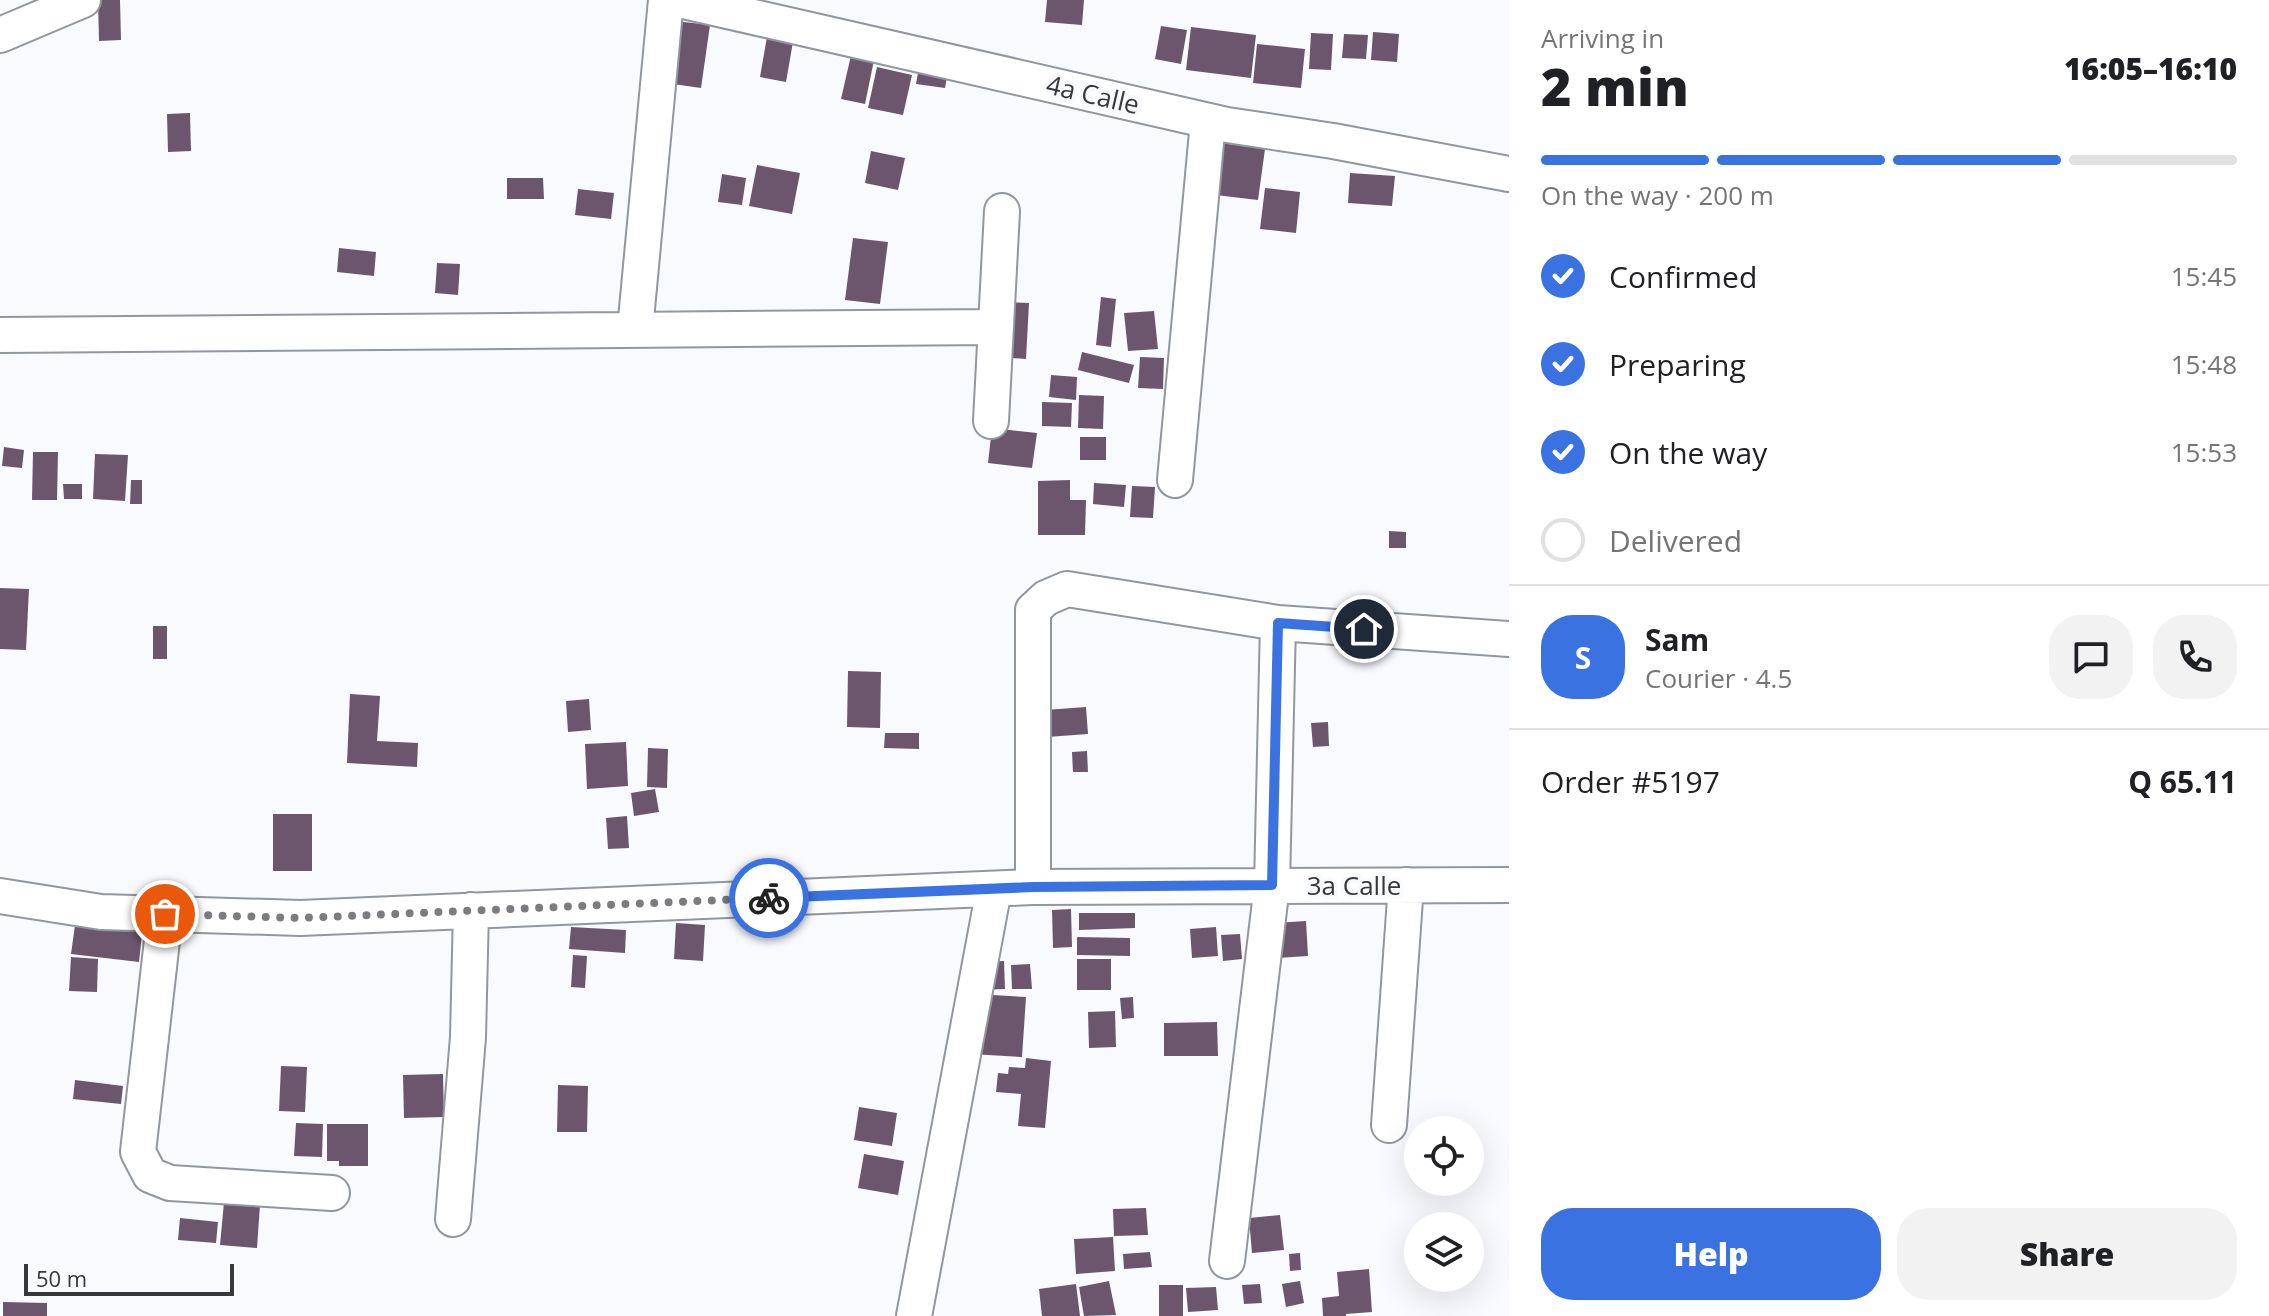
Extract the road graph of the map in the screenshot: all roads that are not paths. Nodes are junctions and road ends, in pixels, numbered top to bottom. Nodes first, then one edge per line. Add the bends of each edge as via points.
1 (83, 0) edge
2 (666, 0) edge
3 (679, 0) edge
4 (727, 6) edge
5 (0, 35) edge
6 (1208, 121) junction
7 (1509, 174) edge
8 (1002, 211) dead end
9 (995, 327) junction
10 (635, 330) junction
11 (0, 335) edge
12 (991, 421) dead end
13 (1175, 480) dead end
14 (1278, 623) junction
15 (1509, 639) edge
16 (1272, 885) junction
17 (1406, 885) junction
18 (1509, 885) edge
19 (1033, 887) junction
20 (994, 889) junction
21 (0, 896) edge
22 (471, 910) junction
23 (165, 914) junction
24 (1389, 1125) dead end
25 (332, 1193) dead end
26 (453, 1219) dead end
27 (1227, 1261) dead end
28 (914, 1316) edge

1 - 5 street
2 - 10 street
3 - 4 street, 4a Calle
4 - 6 street, 4a Calle
6 - 7 street, 4a Calle
6 - 13 street
8 - 9 street
9 - 10 street
9 - 12 street
10 - 11 street
14 - 15 street
14 - 16 street
14 - 19 street via 1067,589 1033,610
16 - 17 street, 3a Calle
16 - 19 street, 3a Calle
16 - 27 street
17 - 18 street, 3a Calle
17 - 24 street
19 - 20 street, 3a Calle
20 - 22 street, 3a Calle
20 - 28 street
21 - 23 street, 3a Calle via 101,912
22 - 23 street, 3a Calle via 300,918
22 - 26 street via 468,1037
23 - 25 street via 138,1152 150,1175 170,1183

